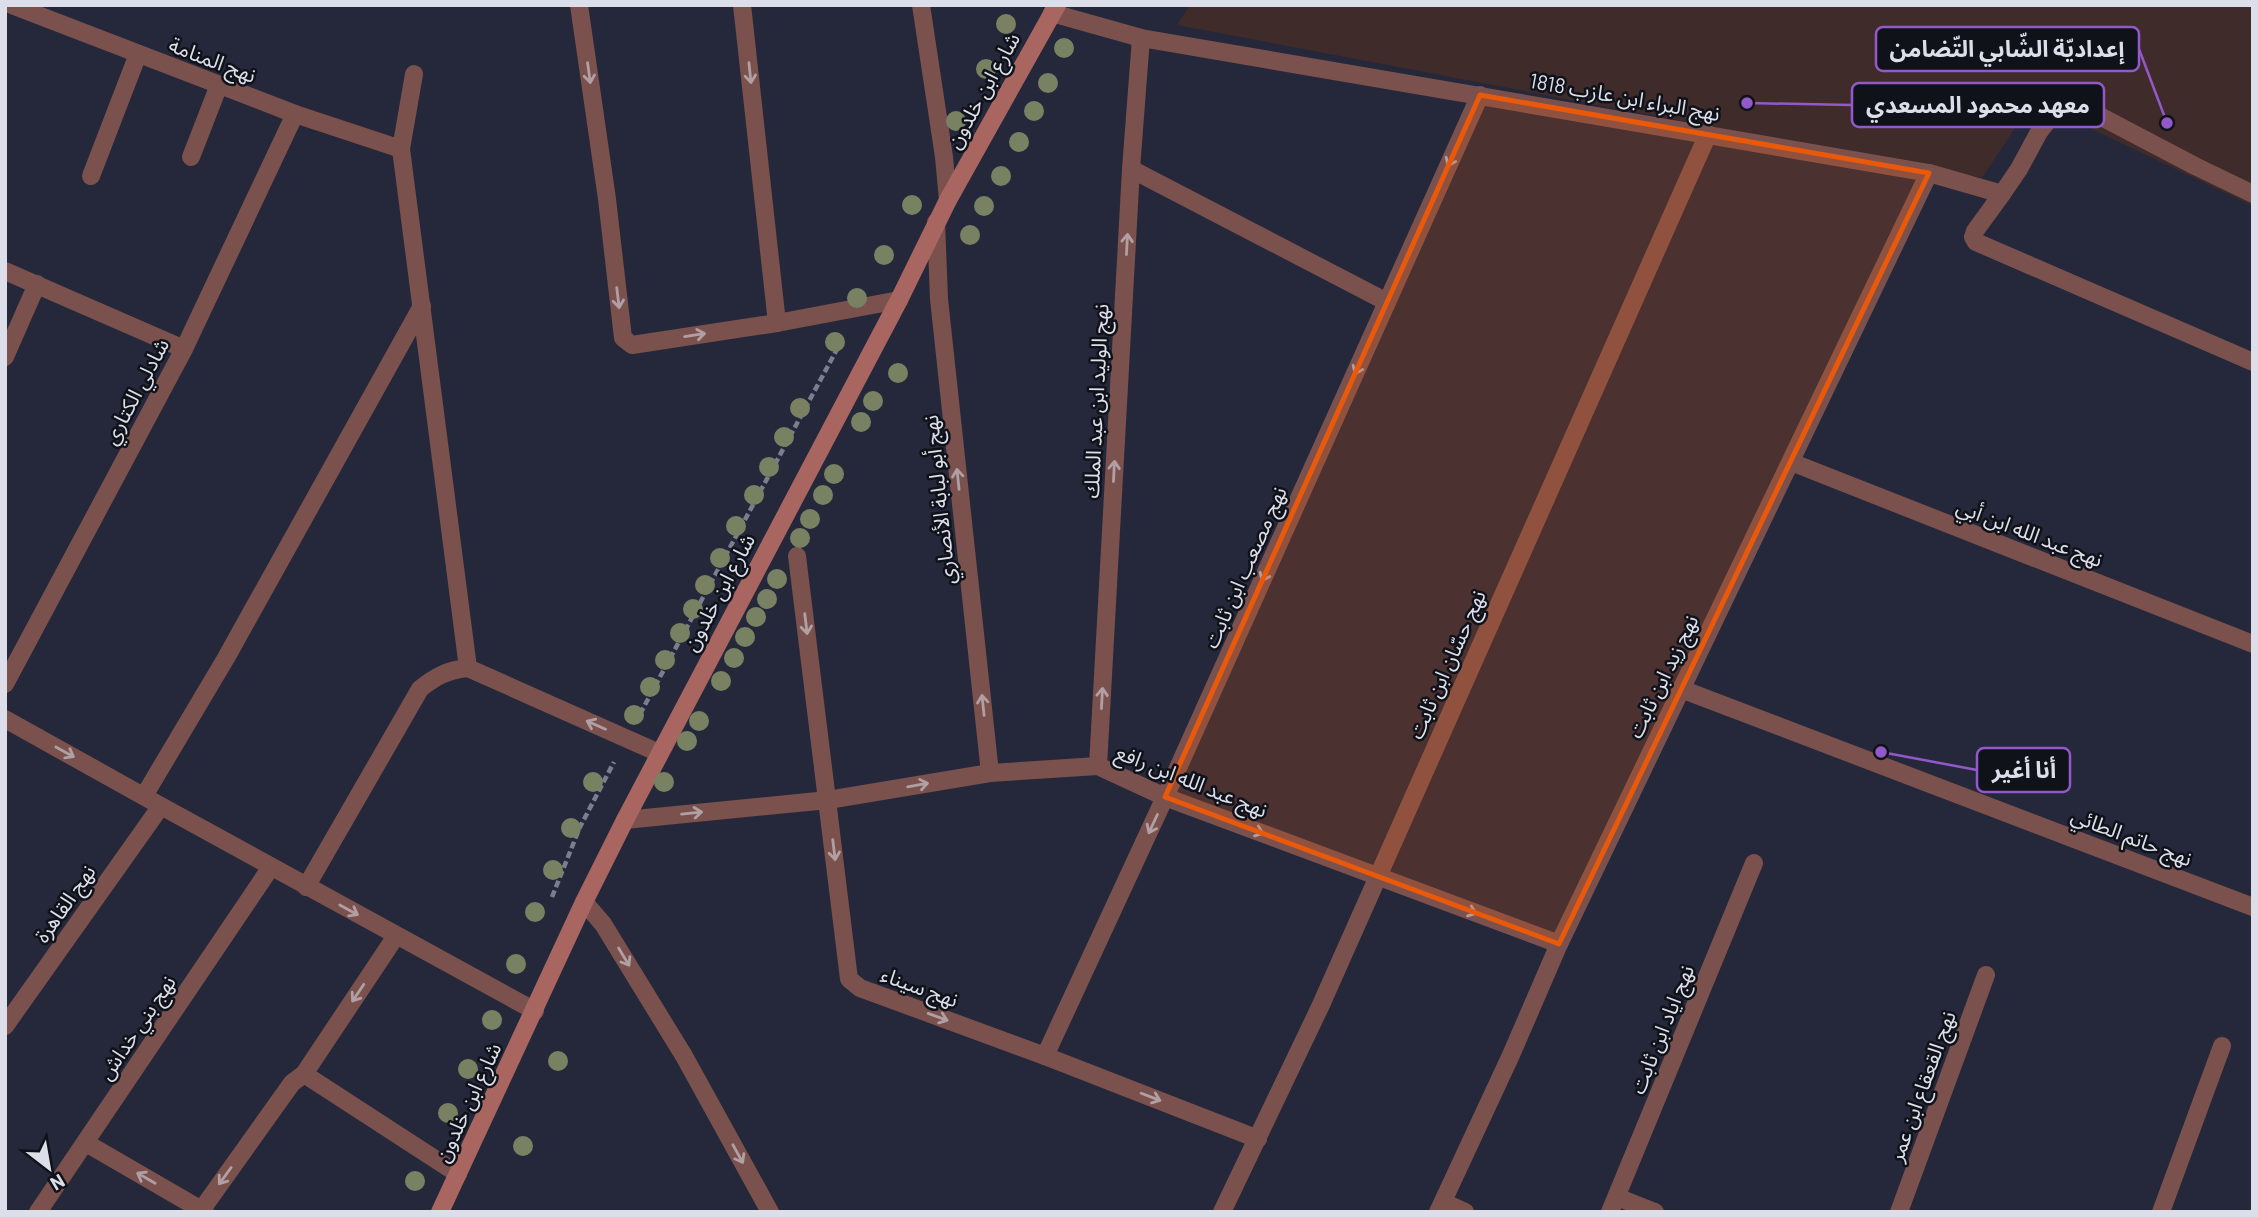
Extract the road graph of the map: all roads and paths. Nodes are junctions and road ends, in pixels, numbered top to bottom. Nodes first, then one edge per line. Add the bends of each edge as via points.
1 (12, 5) edge
2 (579, 5) edge
3 (742, 5) edge
4 (921, 5) edge
5 (1054, 9) edge
6 (1141, 38) junction
7 (138, 54) junction
8 (414, 75) dead end
9 (219, 85) junction
10 (1480, 95) junction
11 (295, 114) junction
12 (1708, 134) junction
13 (401, 149) junction
14 (191, 157) dead end
15 (1131, 169) junction
16 (1929, 173) junction
17 (90, 176) dead end
18 (2002, 194) junction
19 (2253, 194) edge
20 (947, 200) junction
21 (936, 222) junction
22 (5, 271) edge
23 (37, 285) junction
24 (899, 300) junction
25 (1387, 302) junction
26 (422, 306) junction
27 (777, 323) junction
28 (184, 349) junction
29 (833, 356) dead end
30 (5, 357) edge
31 (2253, 362) edge
32 (1791, 462) junction
33 (797, 556) dead end
34 (2253, 644) edge
35 (468, 668) junction
36 (5, 684) edge
37 (1681, 689) junction
38 (5, 719) edge
39 (626, 739) junction
40 (659, 753) junction
41 (1098, 766) junction
42 (990, 773) junction
43 (607, 774) dead end
44 (144, 796) junction
45 (1165, 796) junction
46 (828, 800) junction
47 (161, 806) junction
48 (625, 820) junction
49 (1754, 863) dead end
50 (271, 867) junction
51 (1376, 875) junction
52 (306, 887) junction
53 (584, 902) junction
54 (2253, 907) edge
55 (396, 936) junction
56 (1559, 944) junction
57 (1986, 975) dead end
58 (535, 1011) junction
59 (5, 1026) edge
60 (2222, 1046) dead end
61 (1045, 1056) junction
62 (304, 1074) junction
63 (1258, 1139) junction
64 (86, 1143) junction
65 (458, 1174) junction
66 (1614, 1205) edge
67 (1440, 1207) edge
68 (202, 1211) edge
69 (38, 1212) edge
70 (440, 1212) edge
71 (770, 1212) edge
72 (1222, 1212) edge
73 (1465, 1212) edge
74 (1655, 1212) edge
75 (1899, 1212) edge
76 (2161, 1212) edge

1 - 7 street, نهج المنامة
2 -> 27 street via 623,338 632,345
3 -> 27 street
4 - 20 street
5 - 6 street, نهج البراء ابن عازب 1818
5 - 20 street, شارع ابن خلدون
6 - 10 street, نهج البراء ابن عازب 1818
6 - 15 street, نهج الوليد ابن عبد الملك
7 - 9 street, نهج المنامة
7 - 17 street
8 - 13 street
9 - 11 street, نهج المنامة
9 - 14 street
10 - 12 street, نهج البراء ابن عازب 1818
10 -> 25 street, نهج مصعب ابن ثابت
11 - 13 street, نهج المنامة
11 - 28 street, شادلي الكتاري
12 - 16 street, نهج البراء ابن عازب 1818
12 - 51 street, نهج حسّان ابن ثابت
13 - 26 street
15 - 25 street
41 -> 15 street, نهج الوليد ابن عبد الملك
16 - 18 street, نهج البراء ابن عازب 1818
16 - 32 street, نهج زيد ابن ثابت
18 - 19 street via 2039,132 2066,101
18 - 31 street via 1975,231 1976,242
20 - 21 street, شارع ابن خلدون
21 - 24 street, شارع ابن خلدون
42 -> 21 street, نهج أبو لبابة الأنصاري via 939,299
22 - 23 street
23 - 28 street
23 - 30 street
24 - 27 street
24 - 40 street, شارع ابن خلدون
25 -> 45 street, نهج مصعب ابن ثابت
26 - 35 street
26 - 44 street
28 - 36 street, شادلي الكتاري
29 - 39 path
32 - 34 street, نهج عبد الله ابن أبي
32 - 37 street, نهج زيد ابن ثابت
33 -> 46 street, نهج سيناء
39 -> 35 street
35 - 52 street via 436,676 420,689
37 - 54 street, نهج حاتم الطائي
37 - 56 street, نهج زيد ابن ثابت
38 -> 44 street
39 - 40 street
39 - 43 path
40 - 48 street, شارع ابن خلدون
41 - 42 street, نهج عبد الله ابن رافع
41 - 45 street, نهج عبد الله ابن رافع
46 -> 42 street, نهج عبد الله ابن رافع
44 - 47 street
45 -> 51 street, نهج عبد الله ابن رافع
45 -> 61 street, نهج مصعب ابن ثابت
48 -> 46 street, نهج عبد الله ابن رافع
46 -> 61 street, نهج سيناء via 849,979 860,988
47 - 50 street
47 - 59 street, نهج القاهرة
48 - 53 street, شارع ابن خلدون
49 - 66 street, نهج اياد ابن ثابت
50 - 52 street
50 - 64 street, نهج بني خداش
51 -> 56 street, نهج عبد الله ابن رافع
51 - 63 street, نهج حسّان ابن ثابت
52 -> 55 street
53 - 58 street, شارع ابن خلدون
53 -> 71 street via 603,924 684,1056
55 - 58 street
55 -> 62 street
56 - 67 street, نهج زيد ابن ثابت
57 - 75 street, نهج القعقاع ابن عمر
58 - 65 street, شارع ابن خلدون
60 - 76 street
61 -> 63 street, نهج سيناء
62 - 65 street
62 -> 68 street via 292,1083
63 - 72 street, نهج حسّان ابن ثابت
68 -> 64 street
64 - 69 street, نهج بني خداش
65 - 70 street, شارع ابن خلدون
66 - 74 street
67 - 73 street

